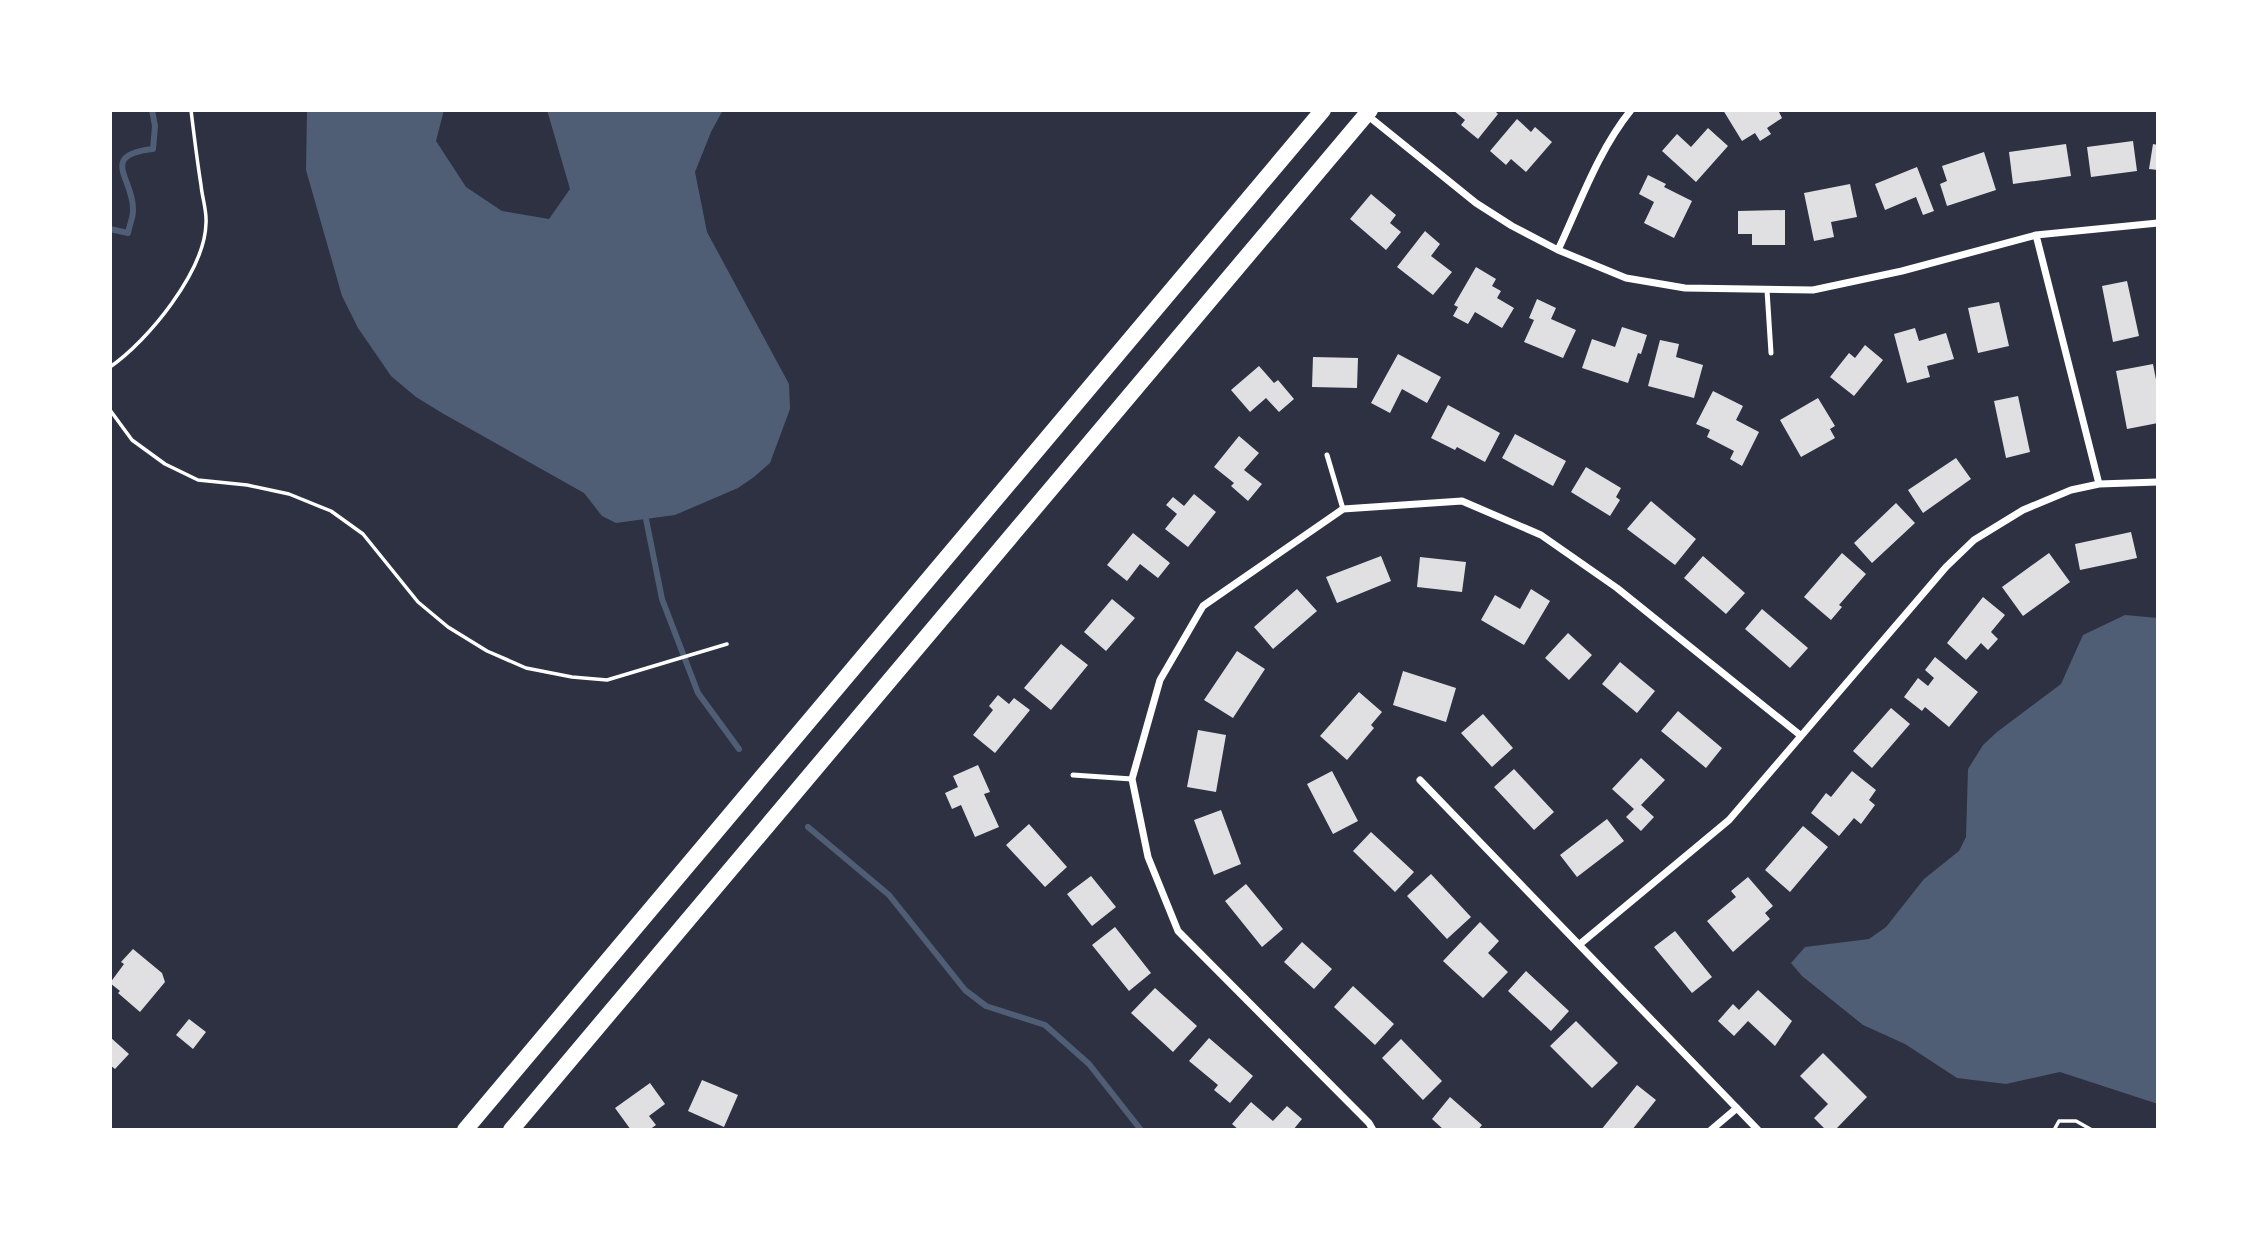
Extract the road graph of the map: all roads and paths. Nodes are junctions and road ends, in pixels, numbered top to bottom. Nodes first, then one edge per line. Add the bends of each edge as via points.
1 (191, 110) edge
2 (1323, 110) edge
3 (1631, 110) edge
4 (1366, 112) edge
5 (2158, 223) edge
6 (2036, 235) junction
7 (1558, 250) junction
8 (1767, 290) junction
9 (1771, 353) dead end
10 (110, 367) edge
11 (110, 410) edge
12 (1327, 455) dead end
13 (2158, 482) edge
14 (2099, 484) junction
15 (1343, 509) junction
16 (727, 644) dead end
17 (1800, 735) junction
18 (1073, 775) dead end
19 (1132, 779) junction
20 (1420, 780) dead end
21 (1580, 944) junction
22 (1737, 1108) junction
23 (465, 1130) edge
24 (511, 1130) edge
25 (1373, 1130) edge
26 (1711, 1130) edge
27 (1758, 1130) edge
28 (2054, 1130) edge
29 (2092, 1130) edge

1 - 10 path via 206,223 200,249 179,293 127,356
2 - 23 main road
3 - 7 street via 1599,161
4 - 7 street via 1476,203
4 - 24 main road
5 - 6 street
6 - 8 street via 1813,290
6 - 14 street
7 - 8 street via 1626,278 1685,288
8 - 9 lane
11 - 16 path via 132,440 198,480 289,494 331,511 363,534 418,602 448,627 487,652 526,668 607,680
12 - 15 lane
13 - 14 street
14 - 17 street via 2022,510 1973,540
15 - 17 street via 1462,500 1541,535 1617,588
15 - 19 street via 1203,606 1160,681
17 - 21 street via 1729,820
18 - 19 lane
19 - 25 street via 1148,857 1178,931
20 - 21 street
21 - 22 street
22 - 26 street
22 - 27 street
28 - 29 path via 2059,1121 2076,1121

